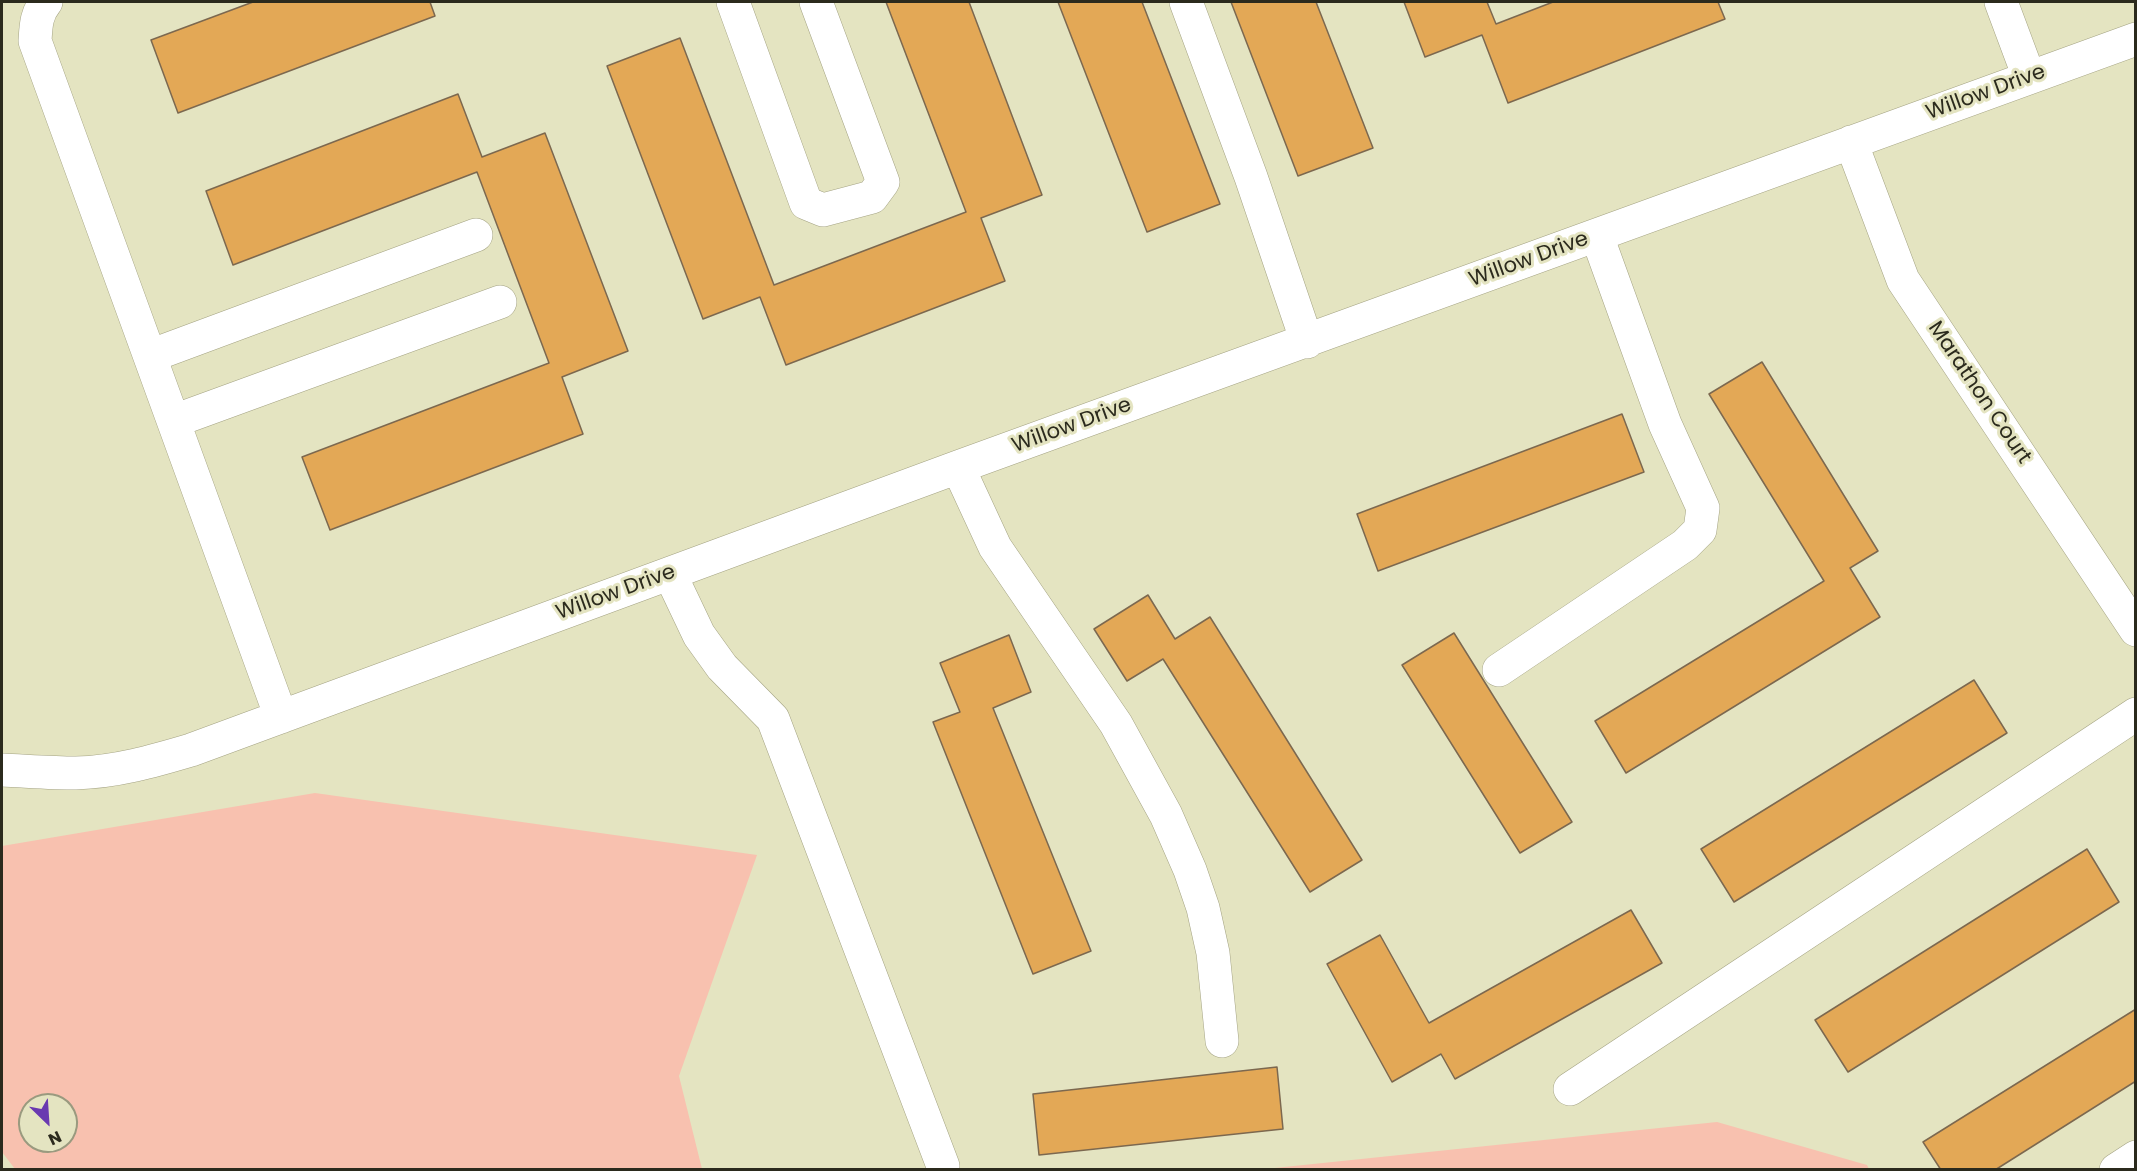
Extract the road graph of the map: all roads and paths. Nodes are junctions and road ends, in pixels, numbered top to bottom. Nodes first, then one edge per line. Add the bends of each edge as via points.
1 (46, 2) edge
2 (733, 2) edge
3 (816, 2) edge
4 (1186, 2) edge
5 (2001, 2) edge
6 (2136, 39) edge
7 (2029, 76) junction
8 (1851, 142) junction
9 (476, 235) dead end
10 (1597, 236) junction
11 (500, 302) dead end
12 (1307, 342) junction
13 (150, 356) junction
14 (174, 421) junction
15 (958, 467) junction
16 (670, 574) junction
17 (2136, 630) edge
18 (1499, 670) dead end
19 (2136, 714) edge
20 (281, 717) junction
21 (2, 770) edge
22 (1222, 1041) dead end
23 (1570, 1089) dead end
24 (2136, 1156) edge
25 (943, 1166) dead end
26 (2116, 1170) edge

1 - 13 street via 36,21 35,41
2 - 3 street via 806,203 823,210 872,197 883,182
4 - 12 street
5 - 7 street
6 - 7 street, Willow Drive
7 - 8 street, Willow Drive
8 - 10 street, Willow Drive
8 - 17 street, Marathon Court via 1903,280
9 - 13 street
10 - 12 street, Willow Drive
10 - 18 street via 1665,424 1703,508 1700,530 1685,545
11 - 14 street
12 - 15 street, Willow Drive
13 - 14 street
14 - 20 street
15 - 16 street, Willow Drive
15 - 22 street via 995,548 1116,724 1166,815 1203,908 1213,953
16 - 20 street, Willow Drive
16 - 25 street via 710,651 773,718
19 - 23 street
20 - 21 street, Willow Drive via 191,750 118,769 77,773
24 - 26 street

